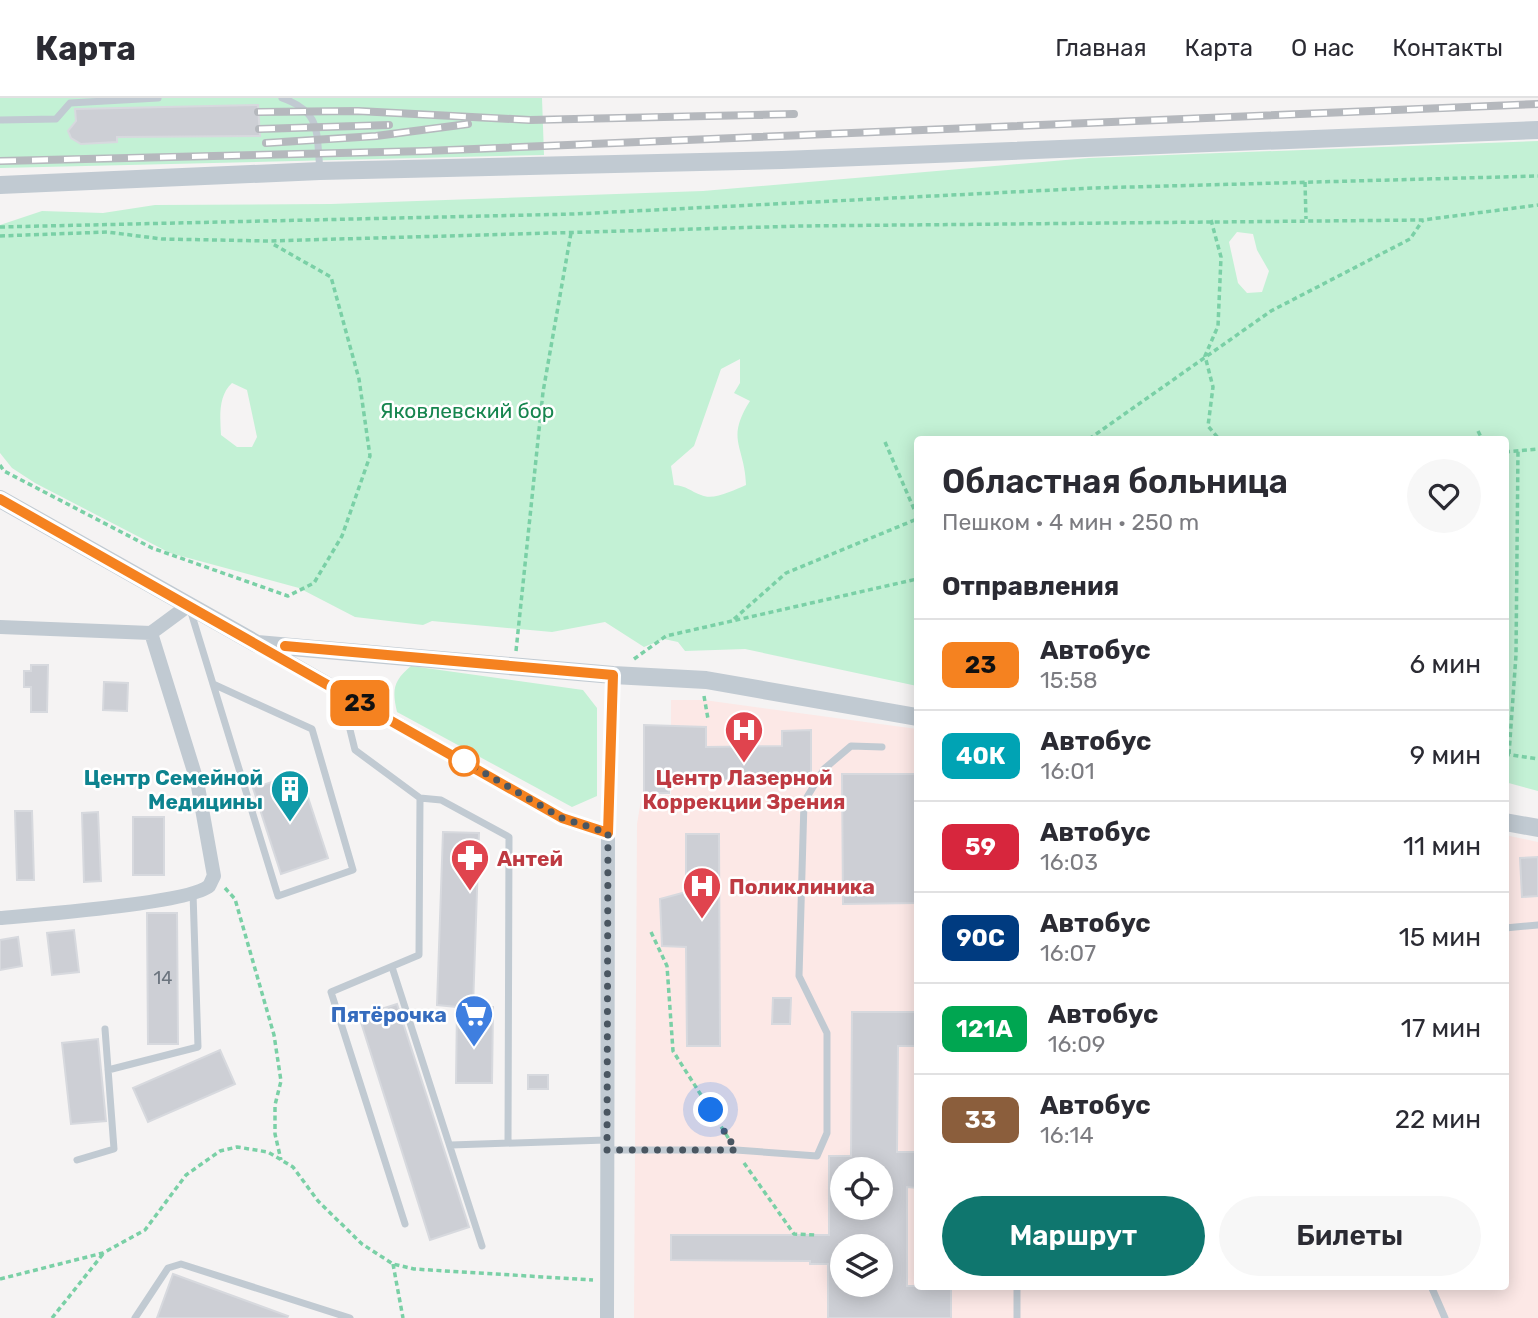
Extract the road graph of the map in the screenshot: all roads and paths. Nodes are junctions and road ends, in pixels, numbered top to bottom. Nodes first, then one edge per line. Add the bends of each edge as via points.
1 (158, 98) edge
2 (282, 98) edge
3 (0, 120) edge
4 (1538, 130) edge
5 (320, 171) junction
6 (1538, 176) edge
7 (1305, 182) junction
8 (0, 185) edge
9 (1538, 205) edge
10 (1306, 219) junction
11 (1211, 220) junction
12 (1423, 220) junction
13 (0, 227) edge
14 (571, 233) junction
15 (0, 236) edge
16 (270, 242) junction
17 (1205, 356) junction
18 (1478, 431) dead end
19 (1092, 436) edge
20 (1216, 436) edge
21 (1480, 436) edge
22 (885, 442) dead end
23 (1538, 449) edge
24 (1518, 450) junction
25 (1509, 451) edge
26 (0, 465) edge
27 (0, 499) edge
28 (914, 510) edge
29 (914, 518) edge
30 (914, 580) edge
31 (189, 605) junction
32 (732, 621) junction
33 (0, 627) edge
34 (151, 633) junction
35 (257, 643) junction
36 (514, 666) junction
37 (613, 675) junction
38 (706, 680) junction
39 (213, 684) junction
40 (341, 692) junction
41 (914, 717) edge
42 (708, 719) dead end
43 (1509, 732) edge
44 (882, 747) dead end
45 (1509, 754) edge
46 (1538, 759) edge
47 (420, 798) junction
48 (1509, 823) edge
49 (1538, 828) edge
50 (608, 833) junction
51 (214, 876) junction
52 (193, 893) junction
53 (0, 918) edge
54 (1538, 925) edge
55 (1509, 928) edge
56 (651, 932) dead end
57 (392, 967) junction
58 (105, 1029) dead end
59 (108, 1070) junction
60 (508, 1143) junction
61 (451, 1145) junction
62 (607, 1145) junction
63 (736, 1150) junction
64 (77, 1160) dead end
65 (281, 1160) junction
66 (405, 1224) dead end
67 (817, 1235) dead end
68 (482, 1246) dead end
69 (103, 1253) junction
70 (393, 1264) junction
71 (0, 1279) edge
72 (606, 1281) junction
73 (1017, 1290) edge
74 (1433, 1290) edge
75 (52, 1318) edge
76 (135, 1318) edge
77 (350, 1318) edge
78 (403, 1318) edge
79 (607, 1318) edge
80 (1017, 1318) edge
81 (1445, 1318) edge

1 - 3 lane via 70,103 55,119
2 - 5 lane via 303,105 310,113
4 - 5 street via 809,159
5 - 8 street
6 - 7 path
7 - 10 path
7 - 13 path via 574,214
9 - 12 path
10 - 11 path
10 - 12 path
11 - 14 path
11 - 17 path via 1221,257 1218,326
12 - 17 path via 1410,239 1271,311
14 - 16 path
14 - 36 path via 543,392
15 - 16 path via 107,232 162,239
16 - 26 path via 331,277 361,392 370,456 342,536 314,583 288,596 152,548
17 - 19 path
17 - 20 path via 1213,387 1208,426
18 - 21 path
22 - 28 path
23 - 24 path
24 - 25 path
24 - 43 path via 1516,655
27 - 31 street
29 - 32 path via 786,573
30 - 32 path
31 - 34 street
31 - 35 street
31 - 39 lane
32 - 37 path via 666,636
33 - 34 street
34 - 51 street via 197,781
35 - 36 street
35 - 40 street
36 - 37 street
37 - 38 street
37 - 50 street
38 - 41 street
38 - 42 path
39 - 39 lane via 278,896 353,870 312,729
40 - 47 lane via 355,750
40 - 50 street via 562,818
44 - 63 lane via 851,746 824,769 804,802 799,976 827,1033 827,1133 817,1156
45 - 46 path
47 - 57 lane via 419,955
47 - 60 lane via 441,800 509,837
48 - 49 street
50 - 62 street
51 - 52 street via 208,886
51 - 65 path via 235,899 274,1035 281,1081 275,1134
52 - 53 street
52 - 59 lane via 198,1047
54 - 55 lane
56 - 63 path via 667,966 673,1051
57 - 61 lane
57 - 66 lane via 331,992
58 - 59 lane
59 - 64 lane via 114,1149
60 - 61 lane
60 - 62 lane
61 - 68 lane
62 - 63 lane
62 - 72 street
63 - 67 path via 794,1234
65 - 69 path via 268,1152 237,1147 220,1151 186,1175 145,1230
65 - 70 path via 293,1167 318,1201 362,1244
69 - 71 path
69 - 75 path
70 - 72 path
70 - 78 path
72 - 79 street
73 - 80 lane
74 - 81 lane
76 - 77 lane via 169,1268 181,1264

